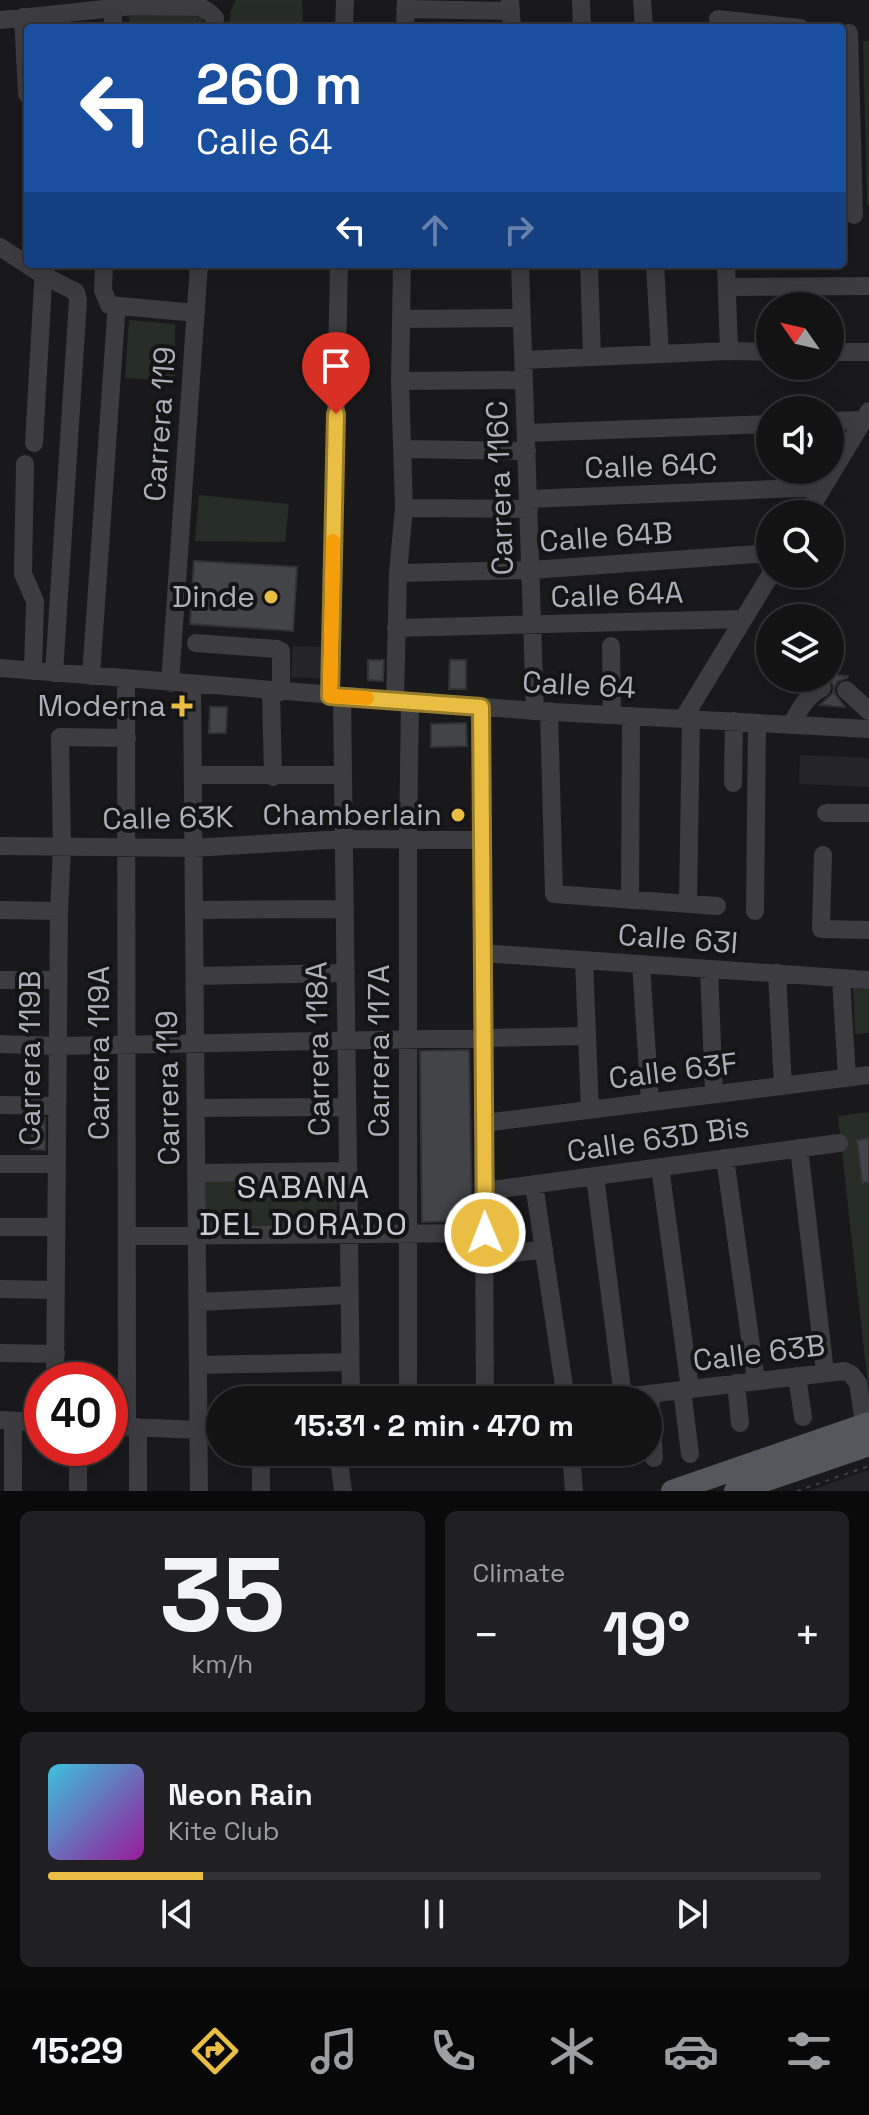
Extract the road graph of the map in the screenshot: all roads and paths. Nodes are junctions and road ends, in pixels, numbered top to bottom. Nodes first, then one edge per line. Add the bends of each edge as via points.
1 (345, 0) edge
2 (581, 0) edge
3 (642, 0) edge
4 (150, 3) edge
5 (88, 4) edge
6 (405, 12) edge
7 (511, 13) edge
8 (717, 16) edge
9 (23, 17) junction
10 (0, 20) edge
11 (211, 20) edge
12 (344, 24) edge
13 (582, 24) edge
14 (644, 24) edge
15 (769, 24) edge
16 (846, 33) edge
17 (869, 35) edge
18 (24, 36) edge
19 (855, 214) edge
20 (0, 247) edge
21 (24, 259) edge
22 (104, 268) edge
23 (199, 268) edge
24 (339, 268) edge
25 (402, 268) edge
26 (520, 268) edge
27 (589, 268) edge
28 (655, 268) edge
29 (726, 268) edge
30 (44, 269) edge
31 (869, 286) edge
32 (727, 287) junction
33 (113, 310) junction
34 (522, 318) junction
35 (401, 319) junction
36 (200, 322) junction
37 (729, 351) junction
38 (756, 352) edge
39 (844, 352) edge
40 (869, 352) edge
41 (660, 354) junction
42 (592, 357) junction
43 (523, 360) junction
44 (524, 380) junction
45 (400, 381) junction
46 (866, 416) edge
47 (844, 419) edge
48 (756, 425) edge
49 (526, 442) junction
50 (34, 443) dead end
51 (403, 449) junction
52 (25, 464) dead end
53 (823, 487) junction
54 (815, 500) edge
55 (528, 504) junction
56 (404, 508) junction
57 (756, 554) edge
58 (531, 570) junction
59 (398, 573) junction
60 (762, 588) edge
61 (743, 619) junction
62 (533, 626) junction
63 (396, 628) junction
64 (196, 643) dead end
65 (611, 646) dead end
66 (0, 668) edge
67 (33, 671) junction
68 (54, 673) junction
69 (91, 676) junction
70 (126, 679) junction
71 (170, 683) junction
72 (192, 685) junction
73 (846, 690) dead end
74 (276, 692) junction
75 (814, 692) edge
76 (336, 696) junction
77 (402, 701) junction
78 (481, 707) junction
79 (542, 711) junction
80 (869, 711) edge
81 (612, 715) junction
82 (631, 716) junction
83 (687, 719) junction
84 (734, 721) junction
85 (757, 723) junction
86 (791, 725) junction
87 (869, 729) edge
88 (127, 738) junction
89 (193, 775) junction
90 (343, 775) junction
91 (273, 777) junction
92 (733, 783) dead end
93 (826, 813) dead end
94 (869, 813) edge
95 (344, 839) junction
96 (408, 839) junction
97 (482, 840) junction
98 (0, 846) edge
99 (62, 848) junction
100 (128, 848) junction
101 (193, 848) junction
102 (823, 855) dead end
103 (630, 900) junction
104 (688, 904) junction
105 (717, 906) dead end
106 (345, 909) junction
107 (0, 910) edge
108 (194, 910) junction
109 (59, 911) junction
110 (755, 911) dead end
111 (869, 930) edge
112 (482, 953) junction
113 (584, 960) junction
114 (641, 964) junction
115 (709, 969) junction
116 (346, 973) junction
117 (777, 973) junction
118 (195, 976) junction
119 (841, 978) junction
120 (0, 980) edge
121 (58, 980) junction
122 (869, 980) edge
123 (587, 1036) junction
124 (483, 1039) junction
125 (407, 1040) junction
126 (346, 1041) junction
127 (0, 1044) edge
128 (195, 1044) junction
129 (127, 1045) junction
130 (58, 1046) junction
131 (869, 1075) edge
132 (847, 1078) junction
133 (783, 1086) junction
134 (714, 1094) junction
135 (650, 1102) junction
136 (0, 1105) edge
137 (57, 1106) junction
138 (347, 1107) junction
139 (196, 1108) junction
140 (590, 1110) junction
141 (484, 1123) junction
142 (839, 1143) dead end
143 (799, 1148) junction
144 (725, 1158) junction
145 (0, 1164) edge
146 (57, 1164) junction
147 (660, 1167) junction
148 (348, 1171) junction
149 (197, 1173) junction
150 (595, 1176) junction
151 (534, 1184) junction
152 (485, 1191) junction
153 (0, 1227) edge
154 (56, 1227) junction
155 (349, 1233) junction
156 (485, 1233) junction
157 (407, 1234) junction
158 (127, 1236) junction
159 (197, 1236) junction
160 (544, 1249) junction
161 (485, 1257) junction
162 (0, 1289) edge
163 (56, 1290) junction
164 (349, 1295) junction
165 (198, 1302) junction
166 (0, 1353) edge
167 (56, 1354) junction
168 (56, 1362) edge
169 (126, 1362) edge
170 (350, 1362) junction
171 (198, 1365) junction
172 (825, 1372) junction
173 (797, 1376) junction
174 (756, 1381) junction
175 (736, 1383) junction
176 (351, 1386) edge
177 (408, 1386) edge
178 (485, 1386) edge
179 (564, 1386) edge
180 (622, 1386) edge
181 (686, 1389) junction
182 (662, 1392) edge
183 (803, 1417) dead end
184 (6, 1420) edge
185 (740, 1423) dead end
186 (128, 1426) edge
187 (199, 1430) junction
188 (206, 1430) edge
189 (128, 1441) edge
190 (868, 1441) edge
191 (690, 1454) dead end
192 (78, 1466) edge
193 (261, 1466) edge
194 (340, 1466) edge
195 (572, 1466) edge
196 (13, 1491) edge
197 (78, 1491) edge
198 (138, 1491) edge
199 (199, 1491) edge
200 (261, 1491) edge
201 (343, 1491) edge
202 (574, 1491) edge
203 (672, 1491) edge
204 (735, 1491) edge
205 (797, 1491) edge

1 - 12 street
2 - 13 street
3 - 14 street
4 - 5 street
4 - 11 street via 200,7
5 - 9 street
6 - 7 street
8 - 15 street
9 - 10 street
9 - 18 street
16 - 17 street
16 - 19 street
20 - 21 street
22 - 33 street via 103,290
23 - 36 street, Carrera 119
24 - 76 street, Carrera 118A
25 - 35 street, Carrera 117A
26 - 34 street, Carrera 116C
27 - 42 street
28 - 41 street
29 - 32 street
30 - 50 street
30 - 68 street via 76,292 78,300
31 - 32 street
32 - 37 street
33 - 36 street
33 - 69 street
34 - 35 street
34 - 43 street, Carrera 116C
35 - 45 street, Carrera 117A
36 - 71 street, Carrera 119
37 - 38 street
37 - 41 street
39 - 40 street
41 - 42 street
42 - 43 street
43 - 44 street, Carrera 116C
44 - 45 street
44 - 49 street, Carrera 116C
45 - 51 street, Carrera 117A
46 - 47 street
46 - 53 street
48 - 49 street
49 - 51 street
49 - 55 street, Carrera 116C
51 - 56 street, Carrera 117A
52 - 67 street via 23,574 35,601
53 - 54 street
53 - 55 street, Calle 64C
55 - 56 street, Calle 64C
55 - 58 street, Carrera 116C
56 - 59 street, Carrera 117A
57 - 58 street, Calle 64B
58 - 59 street, Calle 64B
58 - 62 street, Carrera 116C
59 - 63 street, Carrera 117A
60 - 61 street
61 - 62 street, Calle 64A
61 - 83 street
62 - 63 street, Calle 64A
62 - 79 street, Carrera 116C
63 - 77 street, Carrera 117A
64 - 74 street via 281,651
65 - 81 street
66 - 67 street, Calle 64
67 - 68 street, Calle 64
68 - 69 street, Calle 64
69 - 70 street, Calle 64
70 - 71 street, Calle 64
70 - 88 street, Carrera 119A
71 - 72 street, Calle 64
72 - 74 street, Calle 64
72 - 89 street, Carrera 119
73 - 80 street
74 - 76 street, Calle 64
74 - 91 street
75 - 86 street
76 - 77 street, Calle 64
76 - 90 street, Carrera 118A
77 - 78 street, Calle 64
77 - 96 street, Carrera 117A
78 - 79 street, Calle 64
78 - 97 street
79 - 81 street, Calle 64
79 - 103 street, Carrera 116C via 554,894
81 - 82 street, Calle 64
82 - 83 street, Calle 64
82 - 103 street
83 - 84 street, Calle 64
83 - 104 street
84 - 85 street, Calle 64
84 - 92 street
85 - 86 street, Calle 64
85 - 110 street
86 - 87 street, Calle 64
88 - 99 street, Carrera 119B via 60,737
88 - 100 street, Carrera 119A
89 - 91 street
89 - 101 street, Carrera 119
90 - 91 street
90 - 95 street, Carrera 118A
93 - 94 street
95 - 96 street, Calle 63K
95 - 101 street, Calle 63K
95 - 106 street, Carrera 118A
96 - 97 street, Calle 63K
96 - 125 street, Carrera 117A
97 - 112 street
98 - 99 street, Calle 63K
99 - 100 street, Calle 63K
99 - 109 street, Carrera 119B
100 - 101 street, Calle 63K
100 - 129 street, Carrera 119A
101 - 108 street, Carrera 119
102 - 111 street via 821,929
103 - 104 street
104 - 105 street
106 - 108 street
106 - 116 street, Carrera 118A
107 - 109 street
108 - 118 street, Carrera 119
109 - 121 street, Carrera 119B
112 - 113 street, Calle 63I
112 - 124 street
113 - 114 street, Calle 63I
113 - 123 street
114 - 115 street, Calle 63I
114 - 135 street
115 - 117 street, Calle 63I
115 - 134 street
116 - 118 street
116 - 126 street, Carrera 118A
117 - 119 street, Calle 63I
117 - 133 street
118 - 128 street, Carrera 119
119 - 122 street, Calle 63I
119 - 132 street
120 - 121 street
121 - 130 street, Carrera 119B
123 - 124 street
123 - 140 street
124 - 125 street
124 - 141 street
125 - 126 street
125 - 157 street, Carrera 117A
126 - 128 street
126 - 138 street, Carrera 118A
127 - 130 street
128 - 129 street
128 - 139 street, Carrera 119
129 - 130 street
129 - 158 street, Carrera 119A
130 - 137 street, Carrera 119B
131 - 132 street, Calle 63F
132 - 133 street, Calle 63F
133 - 134 street, Calle 63F
134 - 135 street, Calle 63F
135 - 140 street, Calle 63F
136 - 137 street
137 - 146 street, Carrera 119B
138 - 139 street
138 - 148 street, Carrera 118A
139 - 149 street, Carrera 119
140 - 141 street, Calle 63F
141 - 152 street
142 - 143 street, Calle 63D Bis
143 - 144 street, Calle 63D Bis
143 - 172 street
144 - 147 street, Calle 63D Bis
144 - 174 street
145 - 146 street
146 - 154 street, Carrera 119B
147 - 150 street, Calle 63D Bis
147 - 181 street
148 - 149 street
148 - 155 street, Carrera 118A
149 - 159 street, Carrera 119
150 - 151 street, Calle 63D Bis
150 - 180 street
151 - 152 street, Calle 63D Bis
151 - 160 street
152 - 156 street
153 - 154 street
154 - 163 street, Carrera 119B
155 - 157 street
155 - 159 street
155 - 164 street, Carrera 118A
156 - 157 street
156 - 161 street
157 - 177 street, Carrera 117A
158 - 159 street
158 - 169 street, Carrera 119A
159 - 165 street, Carrera 119
160 - 161 street
160 - 179 street
161 - 178 street
162 - 163 street
163 - 167 street, Carrera 119B
164 - 165 street
164 - 170 street, Carrera 118A
165 - 171 street, Carrera 119
166 - 167 street
167 - 168 street, Carrera 119B
170 - 171 street
170 - 176 street, Carrera 118A
171 - 187 street, Carrera 119
172 - 173 street, Calle 63B
172 - 190 street, Calle 63B via 844,1371 855,1378
173 - 174 street, Calle 63B
173 - 183 street
174 - 175 street, Calle 63B
175 - 181 street, Calle 63B
175 - 185 street
181 - 182 street, Calle 63B
181 - 191 street
184 - 196 street
186 - 187 street
187 - 188 street
187 - 199 street, Carrera 119
189 - 198 street, Carrera 119A
190 - 203 main road
190 - 204 main road
190 - 205 path
192 - 197 street
193 - 200 street
194 - 201 street
195 - 202 street

